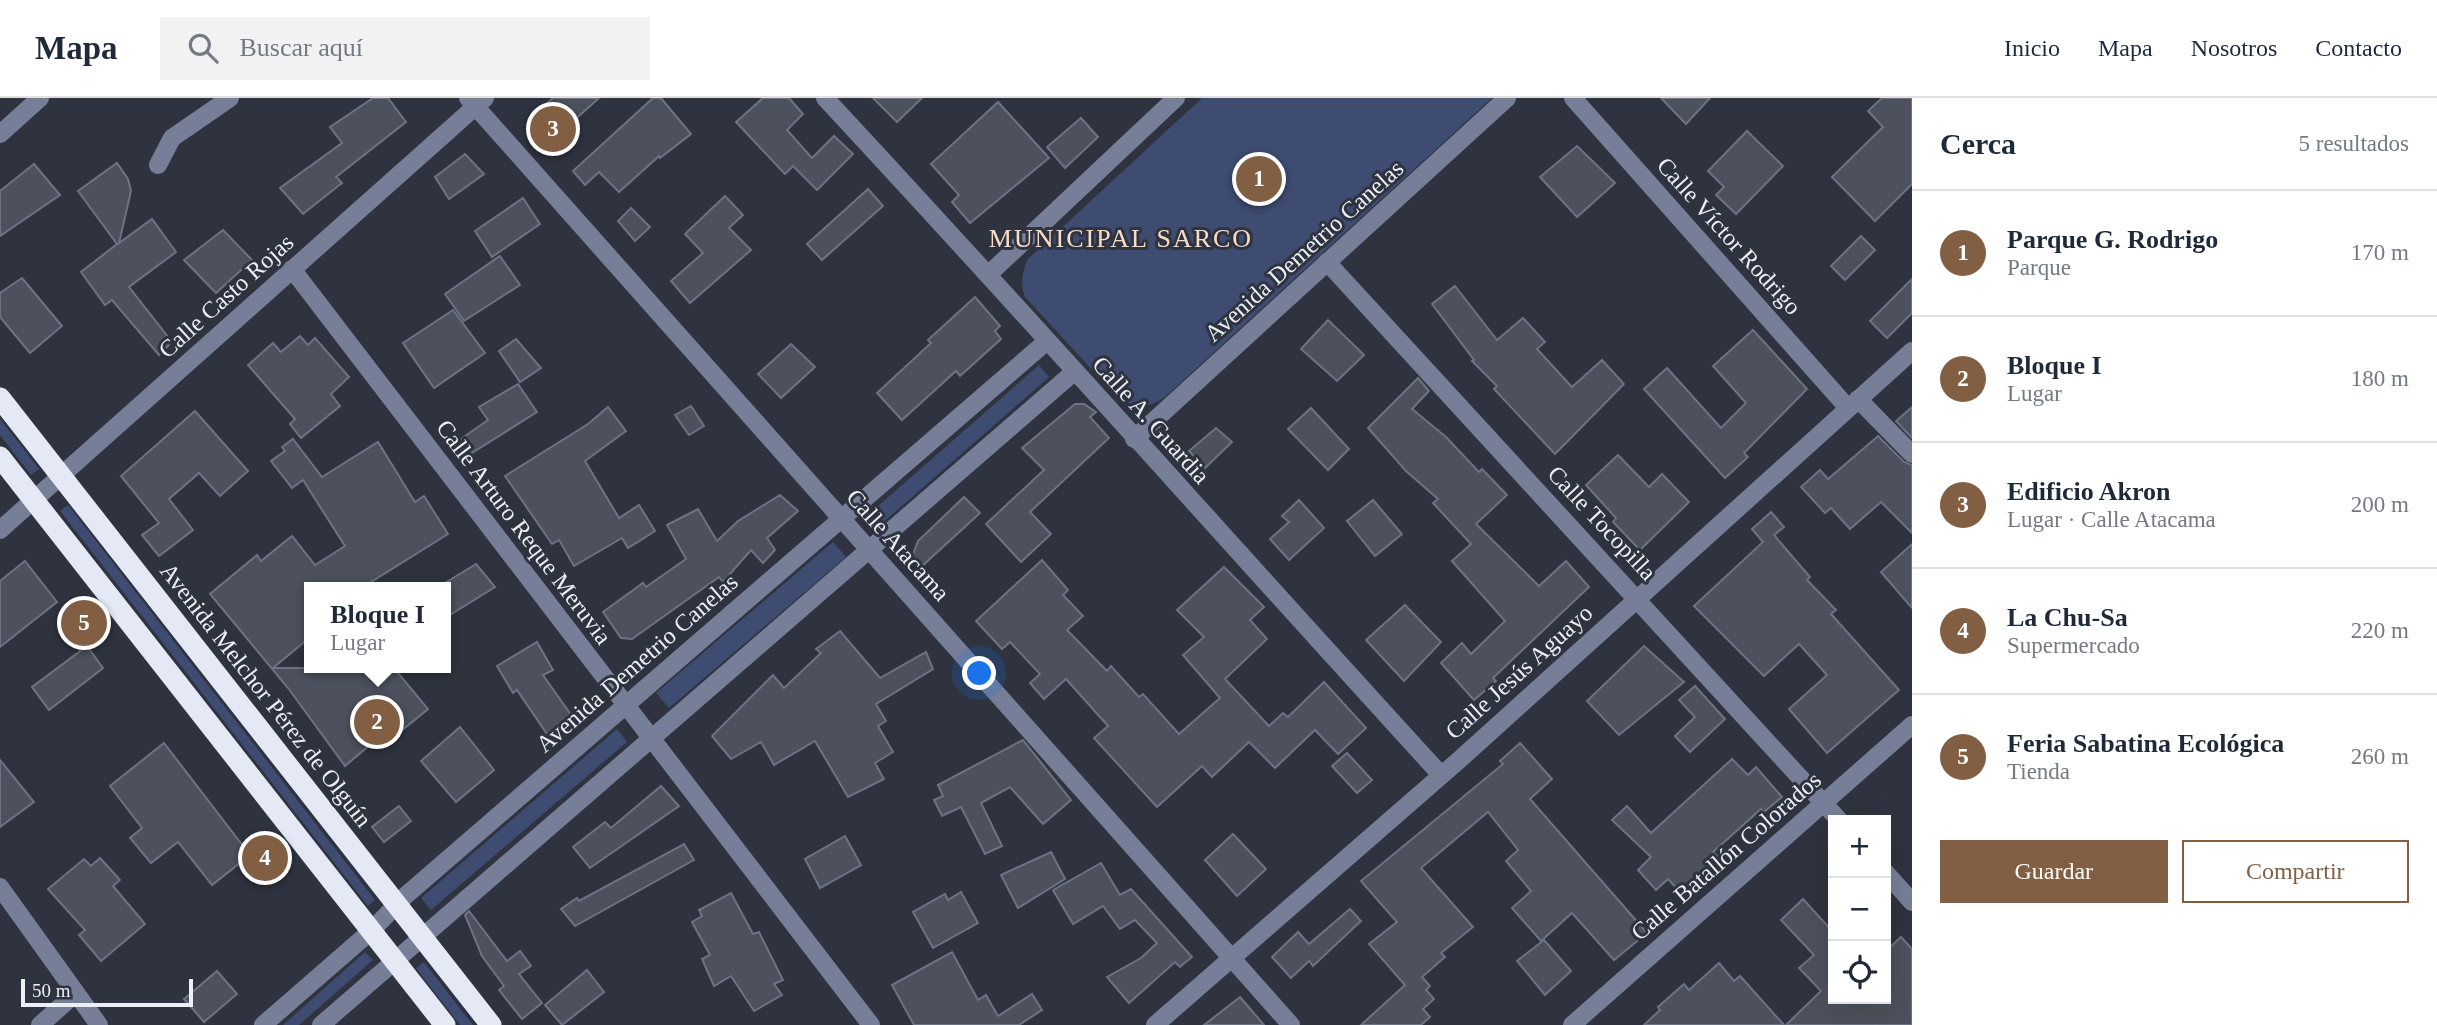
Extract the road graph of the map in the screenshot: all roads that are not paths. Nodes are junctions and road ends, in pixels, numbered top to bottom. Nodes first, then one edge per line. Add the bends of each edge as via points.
1 (40, 98) edge
2 (230, 98) edge
3 (825, 98) edge
4 (1176, 98) edge
5 (1507, 98) edge
6 (1573, 98) edge
7 (476, 101) edge
8 (0, 134) edge
9 (158, 164) dead end
10 (1327, 262) junction
11 (292, 269) junction
12 (989, 274) junction
13 (1047, 341) junction
14 (1912, 351) edge
15 (1074, 372) junction
16 (0, 398) edge
17 (1853, 403) junction
18 (1134, 439) junction
19 (1912, 454) edge
20 (0, 457) edge
21 (60, 477) junction
22 (33, 501) junction
23 (842, 519) junction
24 (0, 530) edge
25 (869, 550) junction
26 (1638, 598) junction
27 (626, 705) junction
28 (1912, 725) edge
29 (653, 737) junction
30 (1441, 775) junction
31 (1823, 803) junction
32 (1834, 815) edge
33 (1890, 878) edge
34 (0, 887) edge
35 (1912, 902) edge
36 (397, 903) junction
37 (371, 931) junction
38 (422, 937) junction
39 (1233, 960) junction
40 (396, 961) junction
41 (76, 993) junction
42 (40, 1025) edge
43 (99, 1025) edge
44 (263, 1025) edge
45 (321, 1025) edge
46 (445, 1025) edge
47 (491, 1025) edge
48 (871, 1025) edge
49 (1155, 1025) edge
50 (1291, 1025) edge
51 (1572, 1025) edge

1 - 8 street
2 - 9 street via 172,138
3 - 12 street, Calle A. Guardia
4 - 12 street
5 - 10 street, Avenida Demetrio Canelas
6 - 17 street, Calle Víctor Rodrigo
7 - 11 street, Calle Casto Rojas
7 - 23 street, Calle Atacama
10 - 18 street, Avenida Demetrio Canelas
10 - 26 street, Calle Tocopilla
11 - 21 street, Calle Casto Rojas
11 - 27 street, Calle Arturo Reque Meruvia
12 - 13 street, Calle A. Guardia
13 - 15 street, Calle A. Guardia
13 - 23 street, Avenida Demetrio Canelas
14 - 17 street, Calle Jesús Aguayo
15 - 18 street, Calle A. Guardia
15 - 25 street
16 - 21 highway, Avenida Melchor Pérez de Olguín
17 - 19 street, Calle Víctor Rodrigo
17 - 26 street, Calle Jesús Aguayo
18 - 30 street, Calle A. Guardia
20 - 22 highway
21 - 22 street, Calle Casto Rojas
21 - 36 highway, Avenida Melchor Pérez de Olguín
22 - 24 street, Calle Casto Rojas
22 - 37 highway
23 - 25 street, Calle Atacama
23 - 27 street, Avenida Demetrio Canelas
25 - 29 street
25 - 39 street, Calle Atacama
26 - 30 street, Calle Jesús Aguayo
26 - 31 street, Calle Tocopilla
27 - 29 street, Calle Arturo Reque Meruvia
27 - 36 street, Avenida Demetrio Canelas
28 - 31 street, Calle Batallón Colorados
29 - 38 street
29 - 48 street, Calle Arturo Reque Meruvia
30 - 39 street, Calle Jesús Aguayo
31 - 32 street, Calle Tocopilla
31 - 51 street, Calle Batallón Colorados
33 - 35 street
34 - 41 street
36 - 37 street, Avenida Demetrio Canelas
36 - 38 highway, Avenida Melchor Pérez de Olguín
37 - 40 highway
37 - 44 street, Avenida Demetrio Canelas
38 - 40 street
38 - 47 highway, Avenida Melchor Pérez de Olguín
39 - 49 street, Calle Jesús Aguayo
39 - 50 street, Calle Atacama
40 - 45 street
40 - 46 highway
41 - 42 street
41 - 43 street

